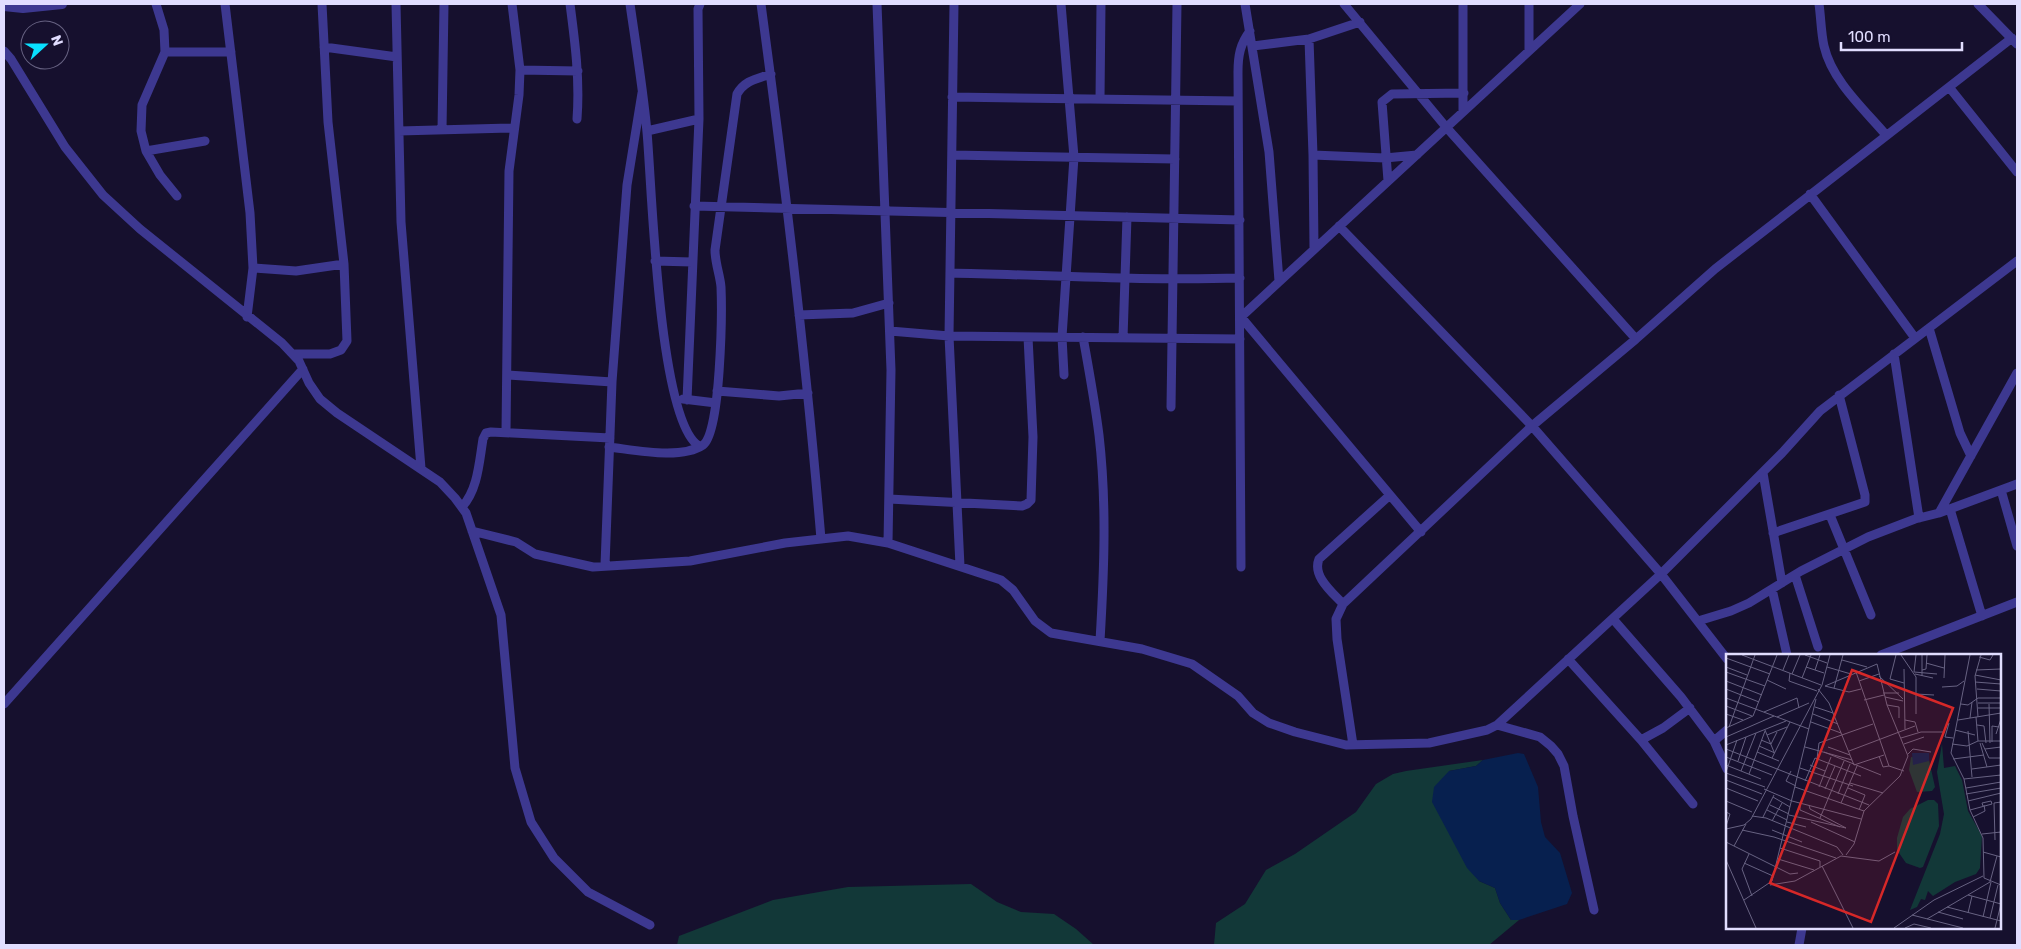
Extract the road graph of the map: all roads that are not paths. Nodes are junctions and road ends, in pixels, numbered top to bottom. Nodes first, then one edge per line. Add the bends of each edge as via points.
1 (62, 4) edge
2 (156, 4) edge
3 (225, 4) edge
4 (322, 4) edge
5 (396, 4) edge
6 (444, 4) edge
7 (512, 4) edge
8 (570, 4) edge
9 (630, 4) edge
10 (700, 4) edge
11 (761, 4) edge
12 (878, 4) edge
13 (954, 4) edge
14 (1061, 4) edge
15 (1101, 4) edge
16 (1177, 4) edge
17 (1245, 4) edge
18 (1344, 4) edge
19 (1463, 4) edge
20 (1529, 4) edge
21 (1580, 4) edge
22 (1819, 4) edge
23 (1978, 4) edge
24 (4, 6) edge
25 (1360, 22) junction
26 (1250, 31) junction
27 (1308, 39) junction
28 (2015, 41) edge
29 (1252, 46) junction
30 (324, 47) junction
31 (4, 51) edge
32 (1529, 51) junction
33 (165, 52) junction
34 (231, 52) junction
35 (398, 57) junction
36 (520, 70) junction
37 (578, 71) junction
38 (771, 74) junction
39 (1949, 87) junction
40 (642, 93) junction
41 (1464, 93) junction
42 (1419, 94) junction
43 (952, 97) junction
44 (1070, 98) junction
45 (1100, 99) junction
46 (1176, 100) junction
47 (1238, 101) junction
48 (1463, 112) junction
49 (577, 119) dead end
50 (699, 119) junction
51 (1446, 127) junction
52 (514, 128) junction
53 (399, 130) junction
54 (442, 130) junction
55 (647, 131) junction
56 (1886, 135) junction
57 (206, 141) dead end
58 (146, 151) junction
59 (952, 155) junction
60 (1313, 155) junction
61 (1417, 155) junction
62 (1074, 157) junction
63 (1385, 158) junction
64 (1175, 159) junction
65 (2017, 172) edge
66 (1388, 181) junction
67 (1810, 194) junction
68 (177, 196) dead end
69 (694, 206) junction
70 (721, 206) junction
71 (788, 208) junction
72 (885, 209) junction
73 (951, 212) junction
74 (1071, 216) junction
75 (1127, 217) junction
76 (1175, 218) junction
77 (1240, 220) junction
78 (1339, 226) junction
79 (1314, 249) junction
80 (2017, 261) edge
81 (655, 262) junction
82 (692, 262) junction
83 (344, 264) junction
84 (253, 268) junction
85 (950, 273) junction
86 (1065, 275) junction
87 (1125, 278) junction
88 (1240, 278) junction
89 (1174, 280) junction
90 (1279, 281) junction
91 (889, 303) junction
92 (800, 315) junction
93 (247, 317) junction
94 (1241, 318) junction
95 (1929, 328) junction
96 (890, 331) junction
97 (949, 336) junction
98 (1028, 337) junction
99 (1062, 337) junction
100 (1084, 338) junction
101 (1123, 338) junction
102 (1173, 338) junction
103 (1916, 338) junction
104 (1240, 339) junction
105 (1636, 339) junction
106 (293, 354) junction
107 (1894, 354) junction
108 (303, 369) junction
109 (2017, 373) edge
110 (1064, 375) dead end
111 (507, 376) junction
112 (612, 382) junction
113 (717, 391) junction
114 (808, 393) junction
115 (1839, 395) junction
116 (675, 398) junction
117 (687, 400) junction
118 (716, 403) junction
119 (1171, 406) dead end
120 (1532, 426) junction
121 (506, 432) junction
122 (610, 443) junction
123 (699, 446) junction
124 (1971, 456) junction
125 (421, 468) junction
126 (1763, 473) junction
127 (2017, 484) edge
128 (2001, 490) junction
129 (1390, 494) junction
130 (889, 499) junction
131 (957, 501) junction
132 (462, 507) junction
133 (1950, 509) junction
134 (1939, 513) junction
135 (1830, 514) junction
136 (1919, 518) junction
137 (472, 531) junction
138 (1421, 532) junction
139 (1773, 533) junction
140 (821, 539) junction
141 (888, 543) junction
142 (2017, 546) edge
143 (1843, 549) junction
144 (605, 565) junction
145 (960, 566) junction
146 (1241, 567) dead end
147 (1661, 574) junction
148 (1795, 574) junction
149 (1782, 583) junction
150 (1772, 588) junction
151 (2017, 602) edge
152 (1343, 604) junction
153 (1871, 615) dead end
154 (1982, 616) junction
155 (1613, 619) junction
156 (1698, 621) junction
157 (1100, 641) junction
158 (1818, 647) dead end
159 (1787, 654) edge
160 (1884, 654) edge
161 (1726, 657) edge
162 (1568, 659) junction
163 (4, 704) edge
164 (1690, 708) junction
165 (1497, 725) junction
166 (1726, 731) edge
167 (1641, 740) junction
168 (1714, 741) junction
169 (1353, 745) junction
170 (1726, 767) edge
171 (1693, 804) dead end
172 (1594, 910) dead end
173 (650, 925) dead end
174 (1802, 929) edge
175 (1799, 945) edge

1 - 24 street via 24,8
2 - 33 street via 164,30
3 - 34 street
4 - 30 street
5 - 35 street
6 - 54 street
7 - 36 street
8 - 37 street
9 - 40 street
10 - 50 street
11 - 38 street
12 - 72 street
13 - 43 street
14 - 44 street
15 - 45 street
16 - 46 street
17 - 26 street
18 - 25 street
19 - 41 street
20 - 32 street
21 - 32 street
22 - 56 street via 1824,46 1831,67
23 - 28 street
25 - 27 street
25 - 42 street
26 - 29 street
26 - 47 street via 1238,53
27 - 29 street
27 - 60 street
28 - 39 street
29 - 90 street via 1269,152
30 - 35 street
30 - 83 street via 328,122
31 - 93 street via 64,146 103,195
32 - 48 street
33 - 34 street
33 - 58 street via 142,105 140,131
34 - 84 street via 250,212
35 - 53 street
36 - 37 street
36 - 52 street via 520,95
37 - 49 street
38 - 70 street via 750,80 737,94
38 - 71 street
39 - 56 street
39 - 65 street
40 - 55 street
40 - 112 street via 627,185
41 - 42 street
41 - 48 street
42 - 51 street
42 - 63 street via 1392,94 1382,102
43 - 44 street
43 - 59 street
44 - 45 street
44 - 62 street
45 - 46 street
46 - 47 street
46 - 64 street
47 - 77 street
48 - 51 street
50 - 55 street
50 - 69 street
51 - 61 street
51 - 105 street
52 - 54 street
52 - 111 street via 509,171
53 - 54 street
53 - 125 street via 401,222
55 - 81 street
56 - 67 street
57 - 58 street
58 - 68 street
59 - 62 street
59 - 73 street
60 - 63 street
60 - 79 street
61 - 63 street
61 - 66 street
62 - 64 street
62 - 74 street
63 - 66 street
64 - 76 street
66 - 78 street
67 - 103 street
67 - 105 street via 1715,269
69 - 70 street
69 - 82 street
70 - 71 street
70 - 113 street via 715,250 721,285 721,352
71 - 72 street
71 - 92 street
72 - 73 street
72 - 91 street
73 - 74 street
73 - 85 street
74 - 75 street
74 - 86 street
75 - 76 street
75 - 87 street
76 - 77 street
76 - 89 street
77 - 88 street
78 - 79 street
78 - 120 street
79 - 90 street
80 - 95 street
81 - 82 street
81 - 116 street
82 - 117 street
83 - 84 street via 296,271
83 - 106 street via 347,341 341,350 330,354
84 - 93 street
85 - 86 street
85 - 97 street
86 - 87 street
86 - 99 street
87 - 89 street
87 - 101 street
88 - 89 street
88 - 94 street
89 - 102 street
90 - 94 street
91 - 92 street via 853,313
91 - 96 street
92 - 114 street
93 - 106 street
94 - 104 street
94 - 129 street
95 - 103 street
95 - 124 street via 1960,433
96 - 97 street
96 - 130 street
97 - 98 street
97 - 131 street
98 - 99 street
98 - 131 street via 1034,437 1031,500 1022,506
99 - 100 street
99 - 110 street
100 - 101 street
100 - 157 street via 1099,436 1102,482 1104,552
101 - 102 street
102 - 104 street
102 - 119 street
103 - 107 street
104 - 146 street
105 - 120 street
106 - 108 street
107 - 115 street
107 - 136 street
108 - 125 street via 320,399
108 - 163 street
109 - 124 street
111 - 112 street
111 - 121 street
112 - 122 street
113 - 114 street via 779,396
113 - 118 street
114 - 140 street
115 - 126 street
115 - 135 street via 1865,502
116 - 117 street
116 - 123 street via 688,434
117 - 118 street
118 - 123 street via 708,438
120 - 138 street
120 - 147 street
121 - 122 street
121 - 132 street via 486,433 476,482
122 - 123 street via 662,453 682,452
122 - 144 street
124 - 134 street
125 - 132 street via 440,482
126 - 139 street
126 - 147 street
127 - 128 street
128 - 133 street
128 - 142 street
129 - 138 street
129 - 152 street via 1319,558 1317,570 1320,577
130 - 131 street
130 - 141 street
131 - 145 street
132 - 137 street
133 - 134 street
133 - 154 street
134 - 136 street
135 - 139 street
135 - 143 street
136 - 143 street
137 - 144 street via 516,542 535,554 594,567
137 - 173 street via 501,614 515,768 531,822 554,858 588,892
138 - 152 street
139 - 149 street
140 - 141 street via 848,536
140 - 144 street via 690,561
141 - 145 street
143 - 148 street
143 - 153 street
145 - 157 street via 1002,580 1035,621 1051,633
147 - 155 street
147 - 156 street
148 - 149 street
148 - 158 street
149 - 150 street
150 - 156 street via 1749,603
150 - 159 street
151 - 154 street
152 - 169 street via 1336,619 1337,639
154 - 160 street
155 - 162 street
155 - 164 street
156 - 161 street
157 - 169 street via 1192,664 1238,696 1269,723
162 - 165 street
162 - 167 street
164 - 167 street
164 - 168 street
165 - 169 street via 1430,744
165 - 172 street via 1540,737 1558,754 1564,766
166 - 168 street
167 - 171 street
168 - 170 street
174 - 175 street

